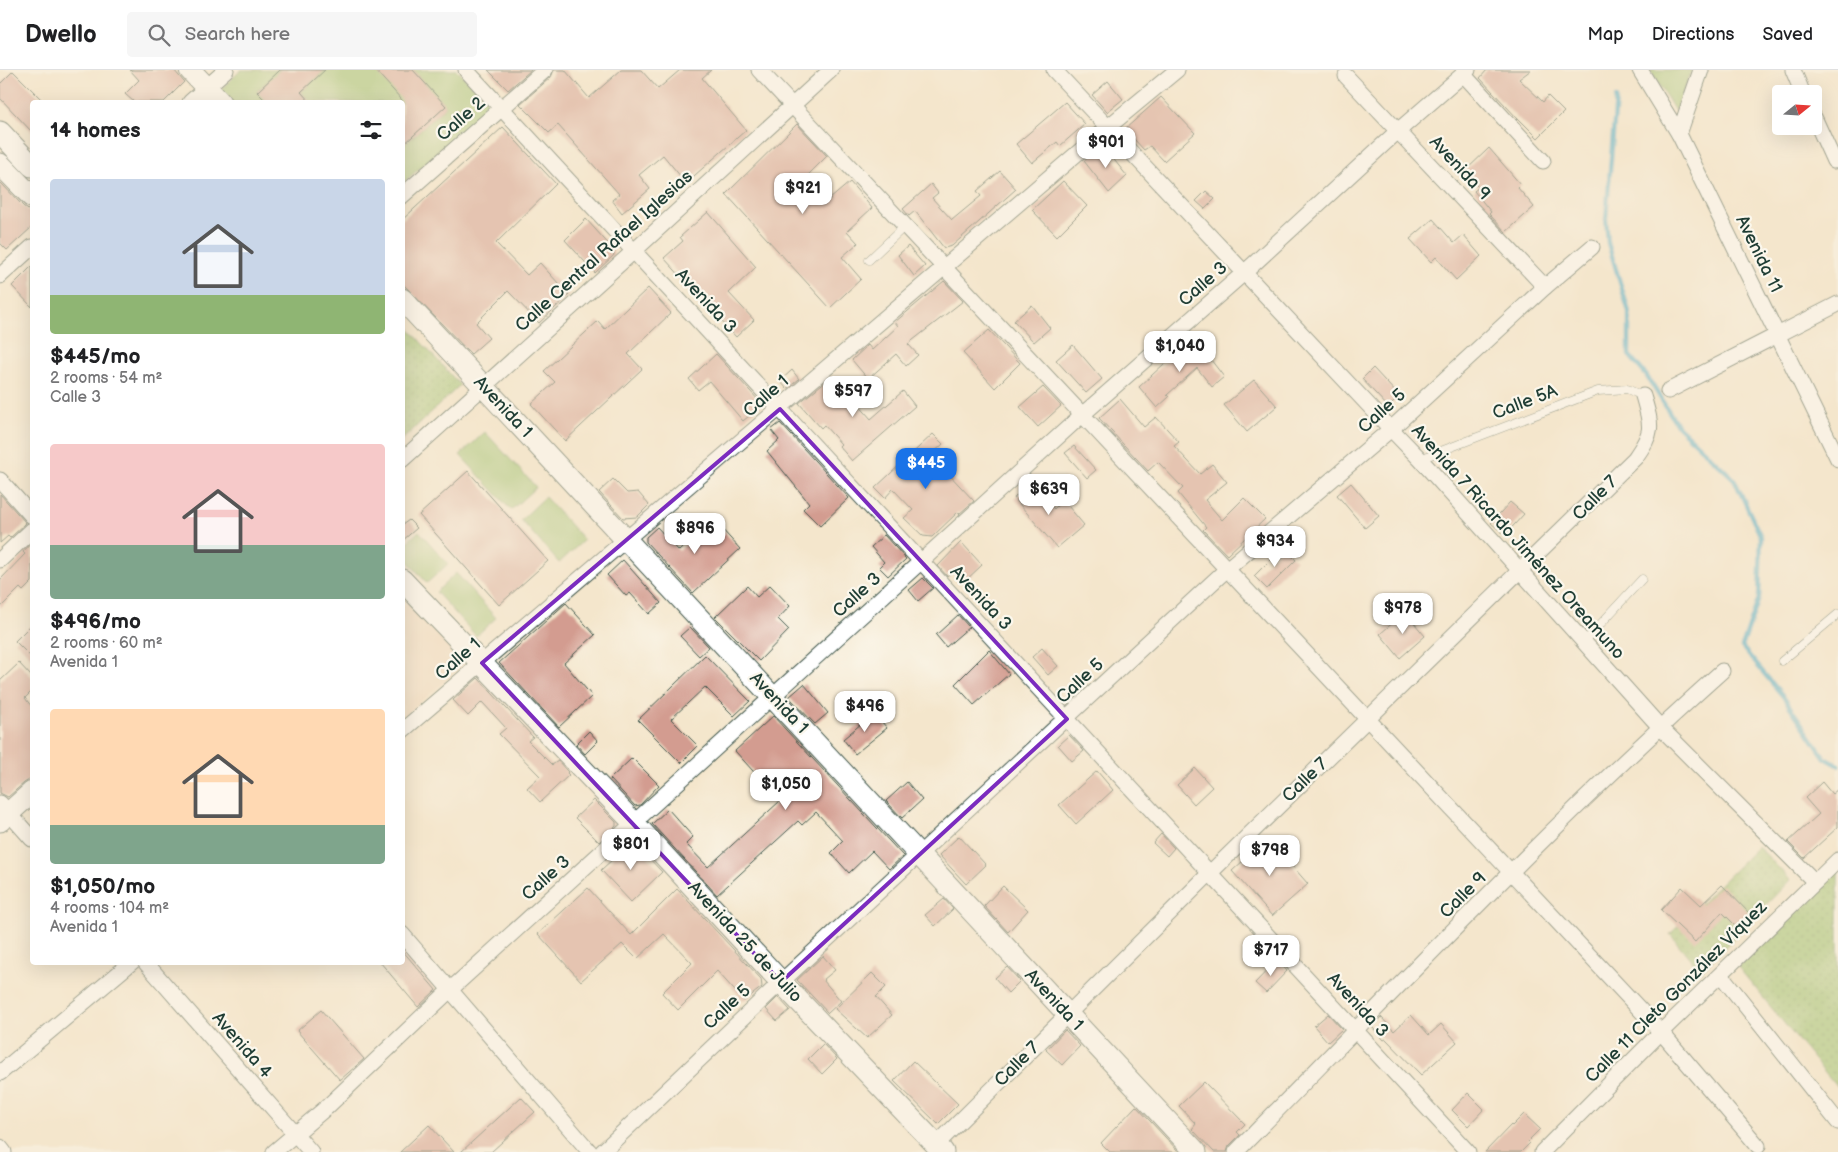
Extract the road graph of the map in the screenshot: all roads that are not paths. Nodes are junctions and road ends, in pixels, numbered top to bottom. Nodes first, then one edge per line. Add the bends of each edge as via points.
1 (190, 70) edge
2 (226, 70) edge
3 (466, 70) edge
4 (545, 70) edge
5 (759, 70) edge
6 (831, 70) edge
7 (1054, 70) edge
8 (1176, 70) edge
9 (1640, 70) edge
10 (1701, 70) edge
11 (1793, 70) edge
12 (1466, 72) edge
13 (1346, 76) dead end
14 (1799, 85) edge
15 (213, 95) edge
16 (197, 100) edge
17 (792, 105) junction
18 (502, 108) junction
19 (1108, 127) junction
20 (1399, 130) junction
21 (0, 132) edge
22 (1679, 134) junction
23 (1822, 134) edge
24 (1543, 161) dead end
25 (1834, 161) dead end
26 (0, 164) edge
27 (30, 164) edge
28 (405, 193) edge
29 (30, 195) edge
30 (905, 226) junction
31 (1592, 247) dead end
32 (30, 249) edge
33 (634, 251) junction
34 (869, 260) dead end
35 (944, 268) junction
36 (1245, 272) junction
37 (0, 276) edge
38 (1545, 287) junction
39 (405, 302) edge
40 (1838, 304) edge
41 (1778, 336) junction
42 (483, 386) junction
43 (1668, 392) dead end
44 (1643, 396) joint
45 (780, 408) junction
46 (1082, 415) junction
47 (1391, 429) junction
48 (405, 457) edge
49 (1420, 459) junction
50 (1838, 459) edge
51 (0, 480) edge
52 (30, 514) edge
53 (30, 532) edge
54 (626, 539) junction
55 (0, 560) edge
56 (922, 562) junction
57 (1227, 569) junction
58 (1520, 570) junction
59 (1642, 579) dead end
60 (405, 583) edge
61 (1838, 614) edge
62 (1584, 642) junction
63 (1782, 661) dead end
64 (482, 663) junction
65 (1722, 671) dead end
66 (773, 697) junction
67 (1067, 718) junction
68 (1368, 719) junction
69 (1660, 727) junction
70 (405, 729) edge
71 (30, 793) edge
72 (3, 812) edge
73 (634, 823) junction
74 (30, 836) edge
75 (919, 855) junction
76 (1838, 860) edge
77 (1210, 872) junction
78 (1511, 873) junction
79 (1815, 882) junction
80 (405, 937) edge
81 (128, 965) edge
82 (147, 965) edge
83 (1721, 975) junction
84 (781, 982) junction
85 (451, 989) junction
86 (1067, 1013) junction
87 (1356, 1030) junction
88 (1661, 1032) junction
89 (0, 1073) edge
90 (1838, 1122) edge
91 (295, 1134) junction
92 (1758, 1146) dead end
93 (0, 1147) edge
94 (936, 1150) edge
95 (4, 1152) edge
96 (274, 1152) edge
97 (311, 1152) edge
98 (590, 1152) edge
99 (602, 1152) edge
100 (1196, 1152) edge
101 (1236, 1152) edge
102 (1468, 1152) edge
103 (1542, 1152) edge

1 - 15 street
2 - 15 street
3 - 18 street, Avenida 3
4 - 18 street, Calle 2
5 - 17 street
6 - 17 street, Calle Central Rafael Iglesias
7 - 19 street, Avenida 7 Ricardo Jiménez Oreamuno
8 - 19 street, Calle 1
9 - 22 street, Avenida 11
10 - 22 street
11 - 14 street
12 - 20 street, Calle 3
12 - 24 street
13 - 20 street, Avenida 9
15 - 16 street
17 - 30 street
17 - 33 street, Calle Central Rafael Iglesias
18 - 28 street, Calle 2
18 - 33 street, Avenida 3
19 - 35 street, Calle 1
19 - 36 street, Avenida 7 Ricardo Jiménez Oreamuno
20 - 36 street, Calle 3
20 - 38 street, Avenida 9
21 - 27 street
22 - 41 street, Avenida 11
23 - 25 street
26 - 29 street
30 - 34 lane
30 - 35 street
31 - 38 street, Calle 5
32 - 37 street
33 - 42 street, Calle Central Rafael Iglesias
33 - 45 street, Avenida 3
35 - 45 street, Calle 1
35 - 46 street
36 - 46 street, Calle 3
36 - 47 street, Avenida 7 Ricardo Jiménez Oreamuno
38 - 47 street, Calle 5
39 - 42 street, Avenida 1
40 - 41 street
41 - 43 street
41 - 50 street, Avenida 11
42 - 48 street, Calle Central Rafael Iglesias
42 - 54 street, Avenida 1
44 - 49 lane, Calle 5A via 1627,389 1598,391
44 - 58 street, Calle 7 via 1650,423 1648,440 1635,458
45 - 54 street, Calle 1
45 - 56 street, Avenida 3
46 - 56 street, Calle 3
46 - 57 street
47 - 49 street, Avenida 7 Ricardo Jiménez Oreamuno
47 - 57 street, Calle 5
49 - 58 street, Avenida 7 Ricardo Jiménez Oreamuno
51 - 52 street
53 - 55 street
54 - 64 street, Calle 1
54 - 66 street, Avenida 1
56 - 66 street, Calle 3
56 - 67 street, Avenida 3
57 - 67 street, Calle 5
57 - 68 street
58 - 62 street, Avenida 7 Ricardo Jiménez Oreamuno
58 - 68 street, Calle 7
59 - 62 lane
60 - 64 street, Avenida 25 de Julio
61 - 63 lane
62 - 69 street, Avenida 7 Ricardo Jiménez Oreamuno
64 - 70 street, Calle 1
64 - 73 street, Avenida 25 de Julio
65 - 69 street, Calle 9
66 - 73 street, Calle 3
66 - 75 street, Avenida 1
67 - 75 street, Calle 5
67 - 77 street, Avenida 3
68 - 77 street, Calle 7
68 - 78 street
69 - 78 street, Calle 9
69 - 79 street, Avenida 7 Ricardo Jiménez Oreamuno
71 - 72 street
72 - 74 street
73 - 84 street, Avenida 25 de Julio
73 - 85 street, Calle 3
75 - 84 street, Calle 5
75 - 86 street, Avenida 1
76 - 79 street, Calle 11 Cleto González Víquez
77 - 86 street, Calle 7
77 - 87 street, Avenida 3
78 - 87 street, Calle 9
78 - 88 street
79 - 83 street, Calle 11 Cleto González Víquez
80 - 85 street
81 - 89 street
82 - 91 street, Avenida 4
83 - 88 street, Calle 11 Cleto González Víquez
83 - 90 street
84 - 94 street, Avenida 25 de Julio
84 - 99 street, Calle 5
85 - 91 street, Calle 3
85 - 98 street
86 - 94 street, Calle 7
86 - 100 street, Avenida 1
87 - 101 street, Calle 9
87 - 102 street, Avenida 3
88 - 92 street
88 - 103 street, Calle 11 Cleto González Víquez
91 - 96 street, Calle 3
91 - 97 street, Avenida 4
93 - 95 street

